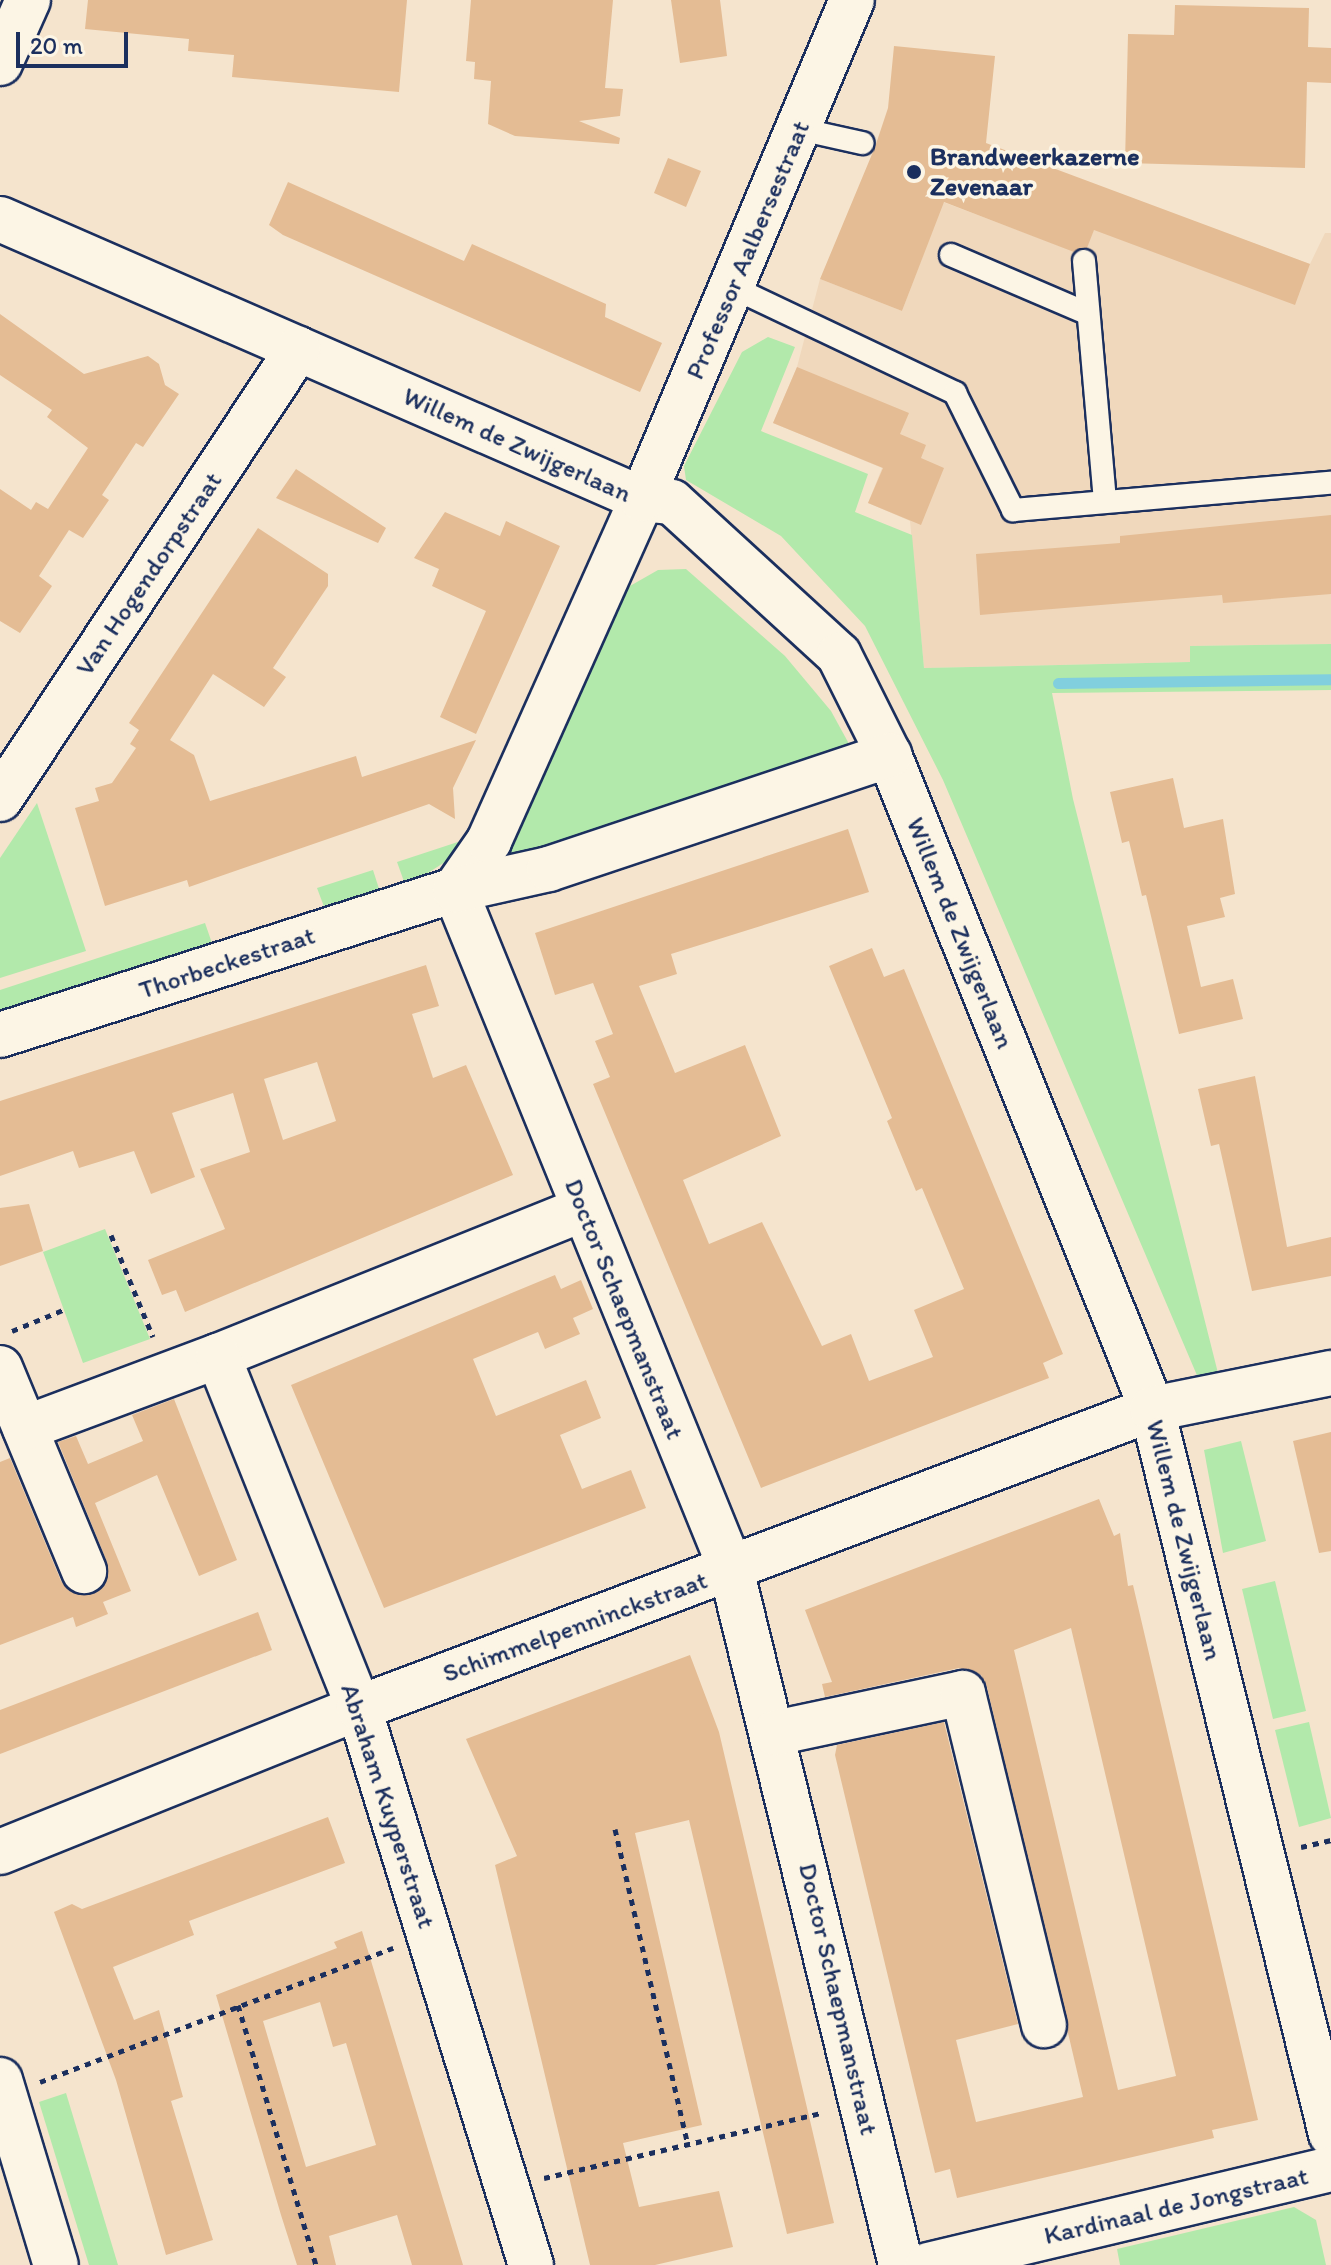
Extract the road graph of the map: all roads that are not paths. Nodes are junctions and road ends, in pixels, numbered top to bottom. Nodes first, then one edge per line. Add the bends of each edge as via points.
1 (28, 0) edge
2 (852, 0) edge
3 (0, 63) edge
4 (799, 129) junction
5 (862, 143) dead end
6 (0, 219) edge
7 (951, 255) dead end
8 (1084, 261) dead end
9 (734, 288) junction
10 (1086, 313) junction
11 (298, 349) junction
12 (1331, 483) edge
13 (642, 499) junction
14 (1105, 500) junction
15 (889, 755) junction
16 (0, 799) edge
17 (455, 890) junction
18 (0, 1035) edge
19 (583, 1209) junction
20 (218, 1356) junction
21 (0, 1368) edge
22 (1331, 1373) edge
23 (1152, 1409) junction
24 (25, 1428) junction
25 (731, 1569) junction
26 (84, 1571) dead end
27 (359, 1708) junction
28 (775, 1733) junction
29 (0, 1852) edge
30 (1317, 2016) edge
31 (1044, 2025) dead end
32 (3, 2087) edge
33 (1331, 2134) edge
34 (1331, 2169) edge
35 (56, 2265) edge
36 (531, 2265) edge
37 (901, 2265) edge
38 (928, 2265) edge

1 - 3 street
2 - 4 street, Professor Aalbersestraat
4 - 5 lane
4 - 9 street, Professor Aalbersestraat
6 - 11 street, Willem de Zwijgerlaan
7 - 10 lane
8 - 10 lane
9 - 13 street, Professor Aalbersestraat
9 - 14 lane via 955,393 1013,510
10 - 14 lane
11 - 13 street, Willem de Zwijgerlaan
11 - 16 street, Van Hogendorpstraat
12 - 14 lane
13 - 15 street, Willem de Zwijgerlaan via 672,502 839,655
13 - 17 street via 489,841
15 - 17 street, Thorbeckestraat via 549,869
15 - 23 street, Willem de Zwijgerlaan
17 - 18 street, Thorbeckestraat
17 - 19 street, Doctor Schaepmanstraat
19 - 20 street
19 - 25 street, Doctor Schaepmanstraat
20 - 24 street
20 - 27 street, Abraham Kuyperstraat
21 - 24 street
22 - 23 street, Schimmelpenninckstraat
23 - 25 street, Schimmelpenninckstraat
23 - 30 street, Willem de Zwijgerlaan
24 - 26 street
25 - 27 street, Schimmelpenninckstraat
25 - 28 street, Doctor Schaepmanstraat
27 - 29 street, Schimmelpenninckstraat
27 - 36 street, Abraham Kuyperstraat
28 - 31 street via 963,1693
28 - 37 street, Doctor Schaepmanstraat
30 - 33 street, Willem de Zwijgerlaan
32 - 35 street
34 - 38 street, Kardinaal de Jongstraat

